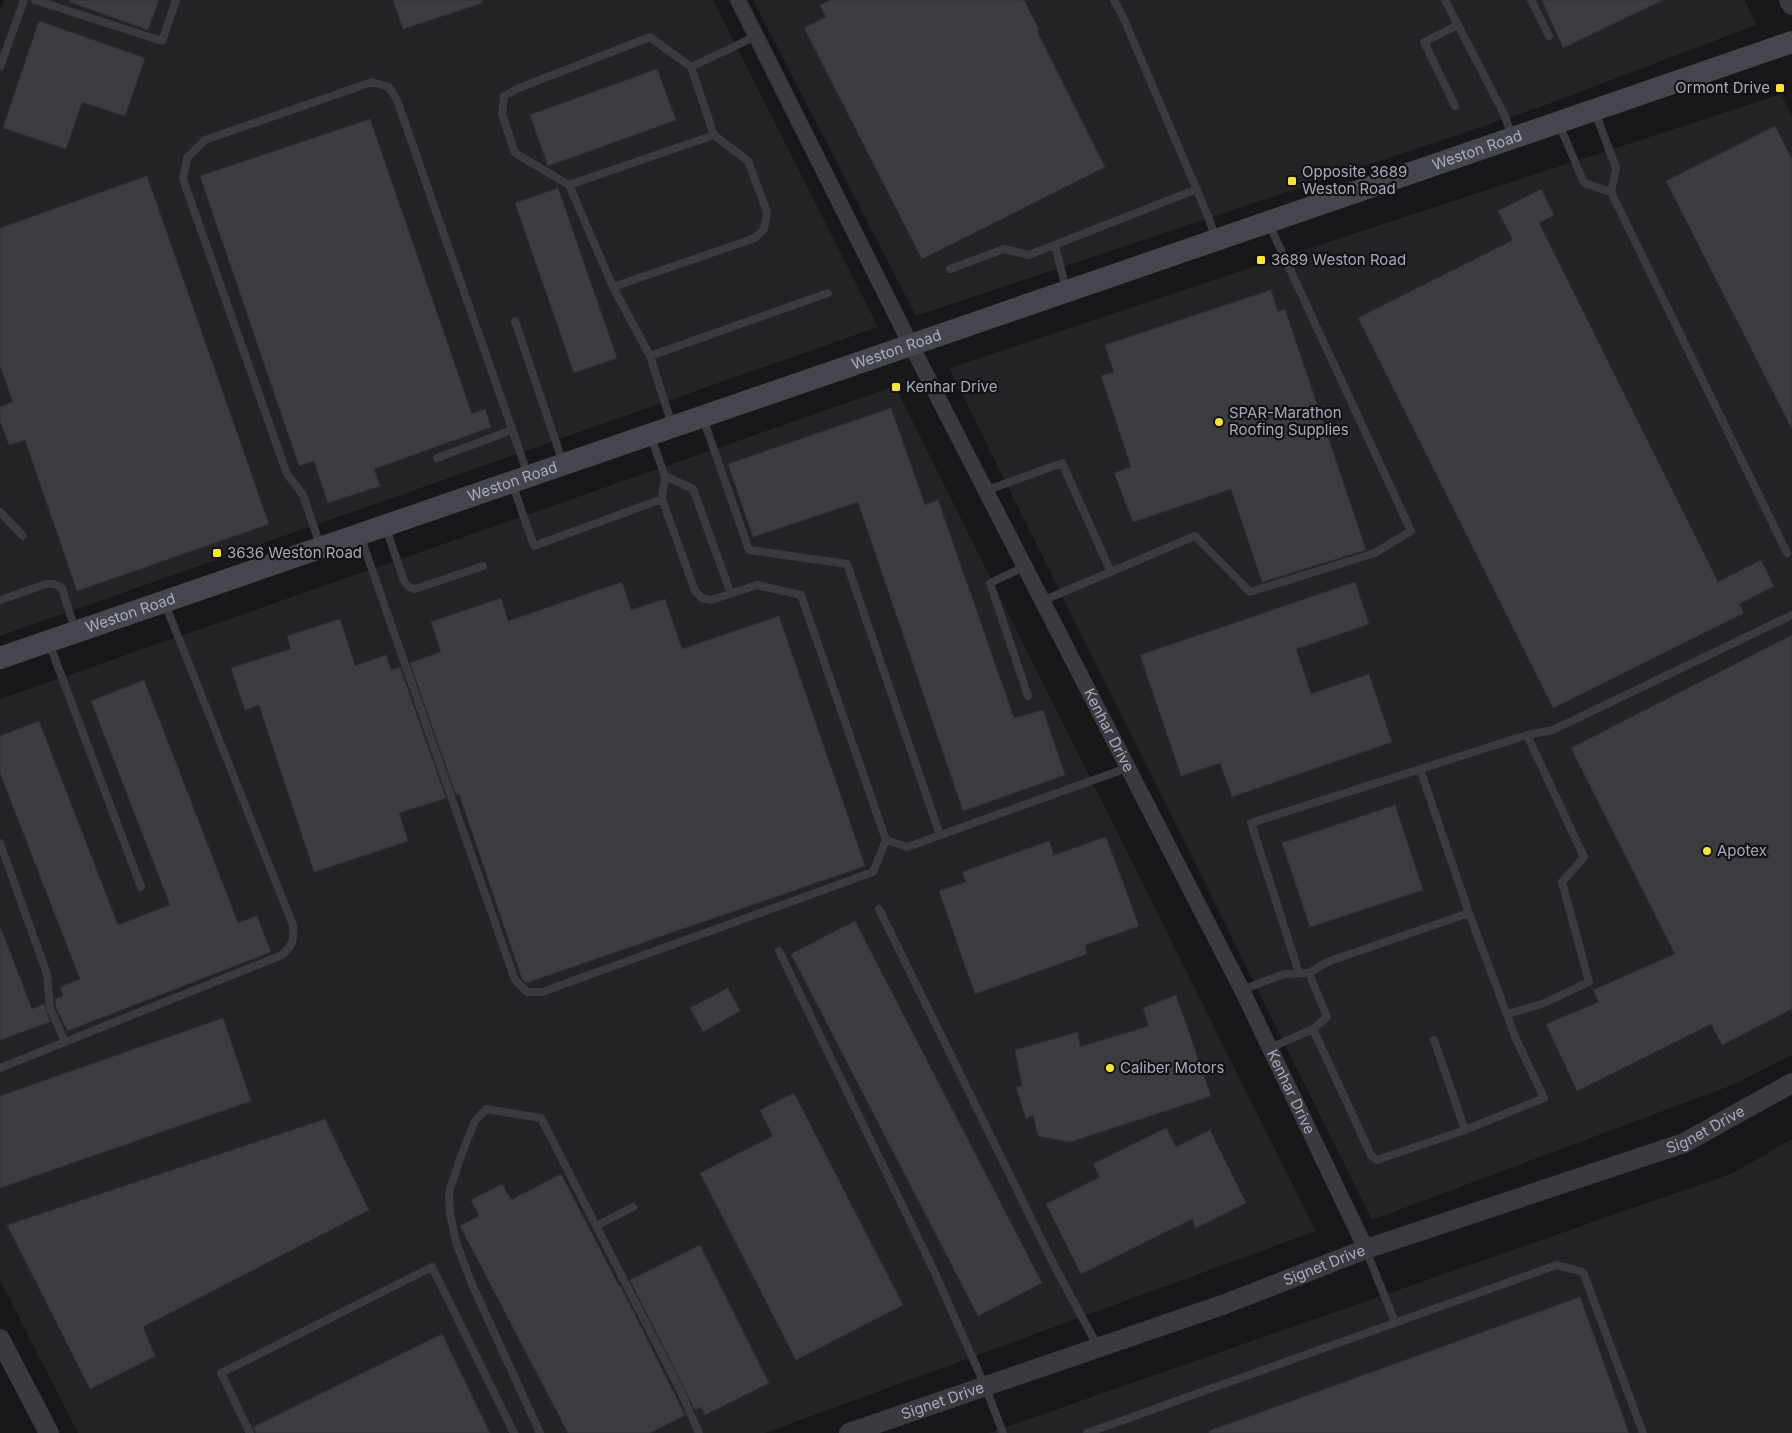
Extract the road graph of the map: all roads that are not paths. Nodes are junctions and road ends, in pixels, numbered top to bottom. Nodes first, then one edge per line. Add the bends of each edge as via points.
1 (24, 0) edge
2 (35, 0) edge
3 (176, 0) edge
4 (1114, 0) edge
5 (1445, 0) edge
6 (1531, 0) edge
7 (1789, 0) edge
8 (742, 3) edge
9 (1792, 5) edge
10 (1458, 25) junction
11 (756, 36) junction
12 (1549, 36) dead end
13 (1792, 42) edge
14 (0, 67) edge
15 (691, 67) junction
16 (1455, 106) dead end
17 (1595, 110) junction
18 (1558, 122) junction
19 (714, 135) junction
20 (1513, 138) junction
21 (569, 185) junction
22 (1196, 189) junction
23 (1611, 192) junction
24 (1268, 223) junction
25 (1217, 240) junction
26 (1055, 245) junction
27 (950, 269) dead end
28 (613, 287) junction
29 (1067, 292) junction
30 (828, 293) dead end
31 (515, 321) dead end
32 (911, 345) junction
33 (650, 356) junction
34 (702, 417) junction
35 (672, 427) junction
36 (512, 430) junction
37 (650, 435) junction
38 (437, 458) dead end
39 (564, 465) junction
40 (665, 476) junction
41 (520, 480) junction
42 (986, 491) junction
43 (662, 499) junction
44 (0, 512) edge
45 (385, 526) junction
46 (360, 534) junction
47 (24, 536) dead end
48 (321, 548) junction
49 (1787, 553) dead end
50 (484, 566) dead end
51 (1024, 567) junction
52 (1111, 572) junction
53 (731, 594) junction
54 (0, 600) edge
55 (1042, 601) junction
56 (164, 602) junction
57 (1792, 615) edge
58 (76, 632) junction
59 (48, 642) junction
60 (0, 658) edge
61 (1028, 696) dead end
62 (1527, 734) junction
63 (1127, 768) junction
64 (1420, 769) junction
65 (940, 835) junction
66 (886, 840) junction
67 (0, 843) edge
68 (141, 887) dead end
69 (879, 909) dead end
70 (1469, 914) junction
71 (779, 951) dead end
72 (1299, 973) junction
73 (1309, 973) junction
74 (1242, 990) junction
75 (1507, 1014) junction
76 (1313, 1029) junction
77 (1434, 1040) dead end
78 (65, 1042) junction
79 (1270, 1048) junction
80 (0, 1068) edge
81 (1792, 1084) edge
82 (1465, 1130) junction
83 (632, 1208) dead end
84 (596, 1226) junction
85 (1366, 1248) junction
86 (1396, 1322) junction
87 (0, 1339) edge
88 (1098, 1347) junction
89 (985, 1386) junction
90 (49, 1433) edge
91 (250, 1433) edge
92 (514, 1433) edge
93 (540, 1433) edge
94 (699, 1433) edge
95 (849, 1433) edge
96 (1003, 1433) edge
97 (1087, 1433) edge
98 (1643, 1433) edge

1 - 14 lane
2 - 3 lane via 162,41
4 - 22 lane
5 - 10 lane
6 - 12 lane
7 - 9 street
8 - 11 street, Kenhar Drive
10 - 16 lane via 1424,42
10 - 20 lane
11 - 15 lane
11 - 32 street, Kenhar Drive
13 - 17 main road, Weston Road
15 - 19 lane
15 - 21 lane via 650,37 504,96 502,114 515,153
17 - 18 main road, Weston Road
17 - 23 lane via 1616,168
18 - 20 main road, Weston Road
18 - 23 lane via 1584,183
19 - 21 lane
19 - 28 lane via 748,161 767,212 764,229 755,238
20 - 24 main road, Weston Road
21 - 28 lane
22 - 25 lane
22 - 26 lane
23 - 49 lane
24 - 25 main road, Weston Road
24 - 52 lane via 1411,531 1375,553 1250,592 1195,536
25 - 29 main road, Weston Road
26 - 27 lane via 1030,255 1004,249
26 - 29 lane
28 - 33 lane
29 - 32 main road, Weston Road
30 - 33 lane
31 - 39 lane
32 - 34 main road, Weston Road
32 - 42 street, Kenhar Drive
33 - 35 lane
34 - 35 main road, Weston Road
34 - 65 lane via 749,550 847,564
35 - 37 main road, Weston Road
36 - 38 lane
36 - 41 lane
36 - 48 lane via 397,100 388,87 372,82 205,140 187,158 183,179 287,474 303,495
37 - 39 main road, Weston Road
37 - 40 lane
39 - 41 main road, Weston Road
40 - 43 lane
40 - 53 lane via 693,489
41 - 43 lane via 534,546
41 - 45 main road, Weston Road
42 - 51 street, Kenhar Drive
42 - 52 lane via 1062,463
43 - 53 lane via 695,591 702,598 711,600
44 - 47 lane
45 - 46 main road, Weston Road
45 - 50 lane via 404,582 409,587 415,589
46 - 48 main road, Weston Road
46 - 66 lane via 515,980 527,992 542,992 873,872
48 - 56 main road, Weston Road
51 - 55 street, Kenhar Drive
51 - 61 lane via 990,583
52 - 55 lane
53 - 66 lane via 757,584 801,595
54 - 58 lane via 54,584 62,588
55 - 63 street, Kenhar Drive
56 - 58 main road, Weston Road
56 - 78 lane via 293,925 294,935 291,947 282,955
57 - 62 lane via 1553,730
58 - 59 main road, Weston Road
59 - 60 main road, Weston Road
59 - 68 lane
62 - 64 lane
62 - 75 lane via 1584,857 1562,882 1589,982 1542,1004
63 - 65 lane
63 - 74 street, Kenhar Drive
64 - 70 lane
64 - 72 lane via 1251,823
65 - 66 lane via 907,847
67 - 78 lane via 47,974 50,1008
69 - 88 lane via 1054,1266
70 - 73 lane via 1326,962
70 - 75 lane
71 - 89 lane via 934,1271
72 - 73 lane
72 - 74 lane via 1284,974
73 - 76 lane via 1327,1018
74 - 79 street, Kenhar Drive
75 - 82 lane via 1544,1098
76 - 79 lane
76 - 82 lane via 1376,1160
77 - 82 lane
78 - 80 lane
79 - 85 street, Kenhar Drive
81 - 85 street, Signet Drive via 1684,1143
83 - 84 lane
84 - 93 lane via 541,1118 486,1109 475,1121 462,1153 449,1192 450,1213 456,1242 471,1282
84 - 94 lane
85 - 86 lane
85 - 88 street, Signet Drive via 1225,1304
86 - 97 lane
86 - 98 lane via 1558,1265 1583,1272
87 - 90 street
88 - 89 street, Signet Drive
89 - 95 street, Signet Drive
89 - 96 lane
91 - 92 lane via 221,1373 432,1267

